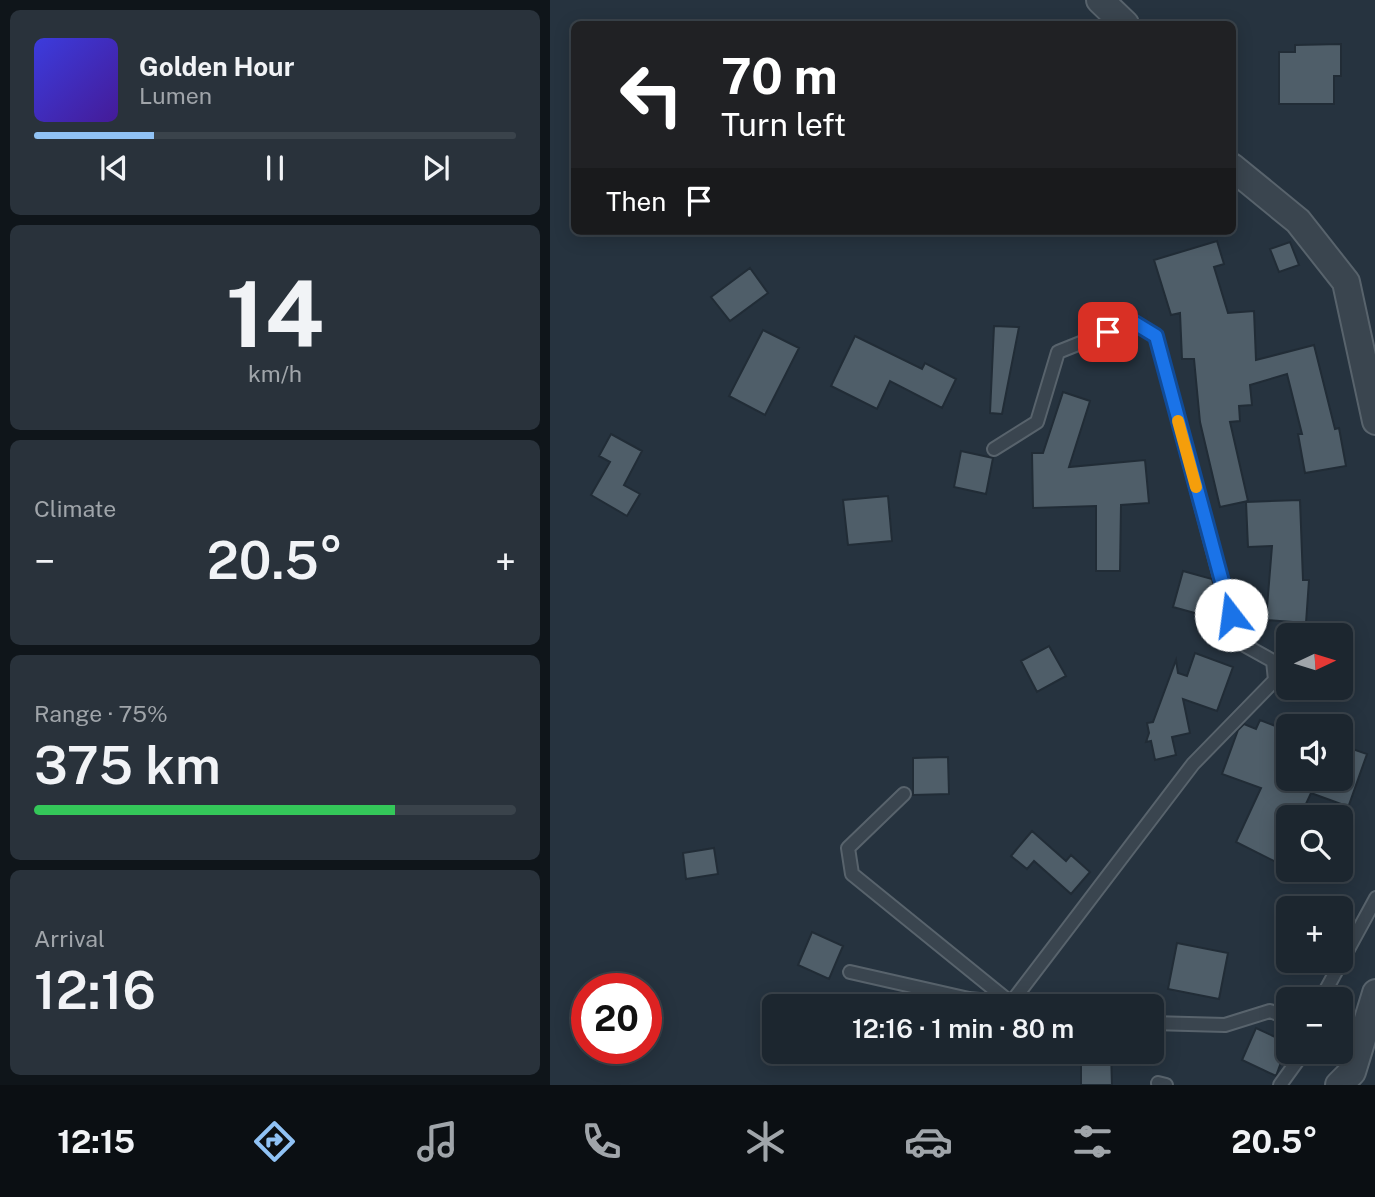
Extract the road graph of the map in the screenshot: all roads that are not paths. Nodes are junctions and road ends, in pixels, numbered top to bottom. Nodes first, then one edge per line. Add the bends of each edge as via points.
1 (1100, 0) edge
2 (1122, 21) edge
3 (1236, 170) edge
4 (1375, 421) edge
5 (994, 449) dead end
6 (904, 794) dead end
7 (1375, 898) edge
8 (850, 972) dead end
9 (1327, 987) edge
10 (1375, 993) edge
11 (947, 994) edge
12 (1000, 994) edge
13 (1018, 994) edge
14 (1276, 1013) edge
15 (1164, 1023) edge
16 (1295, 1064) edge
17 (1280, 1085) edge
18 (1339, 1085) edge

1 - 2 street
3 - 4 street via 1298,221 1346,282
5 - 13 lane via 1037,422 1058,352 1133,322 1156,336 1237,641 1273,661 1275,680 1193,764
6 - 12 lane via 848,848 852,874
7 - 9 lane
8 - 11 lane
10 - 18 street via 1352,1072
14 - 15 lane via 1270,1011 1226,1025
16 - 17 lane

